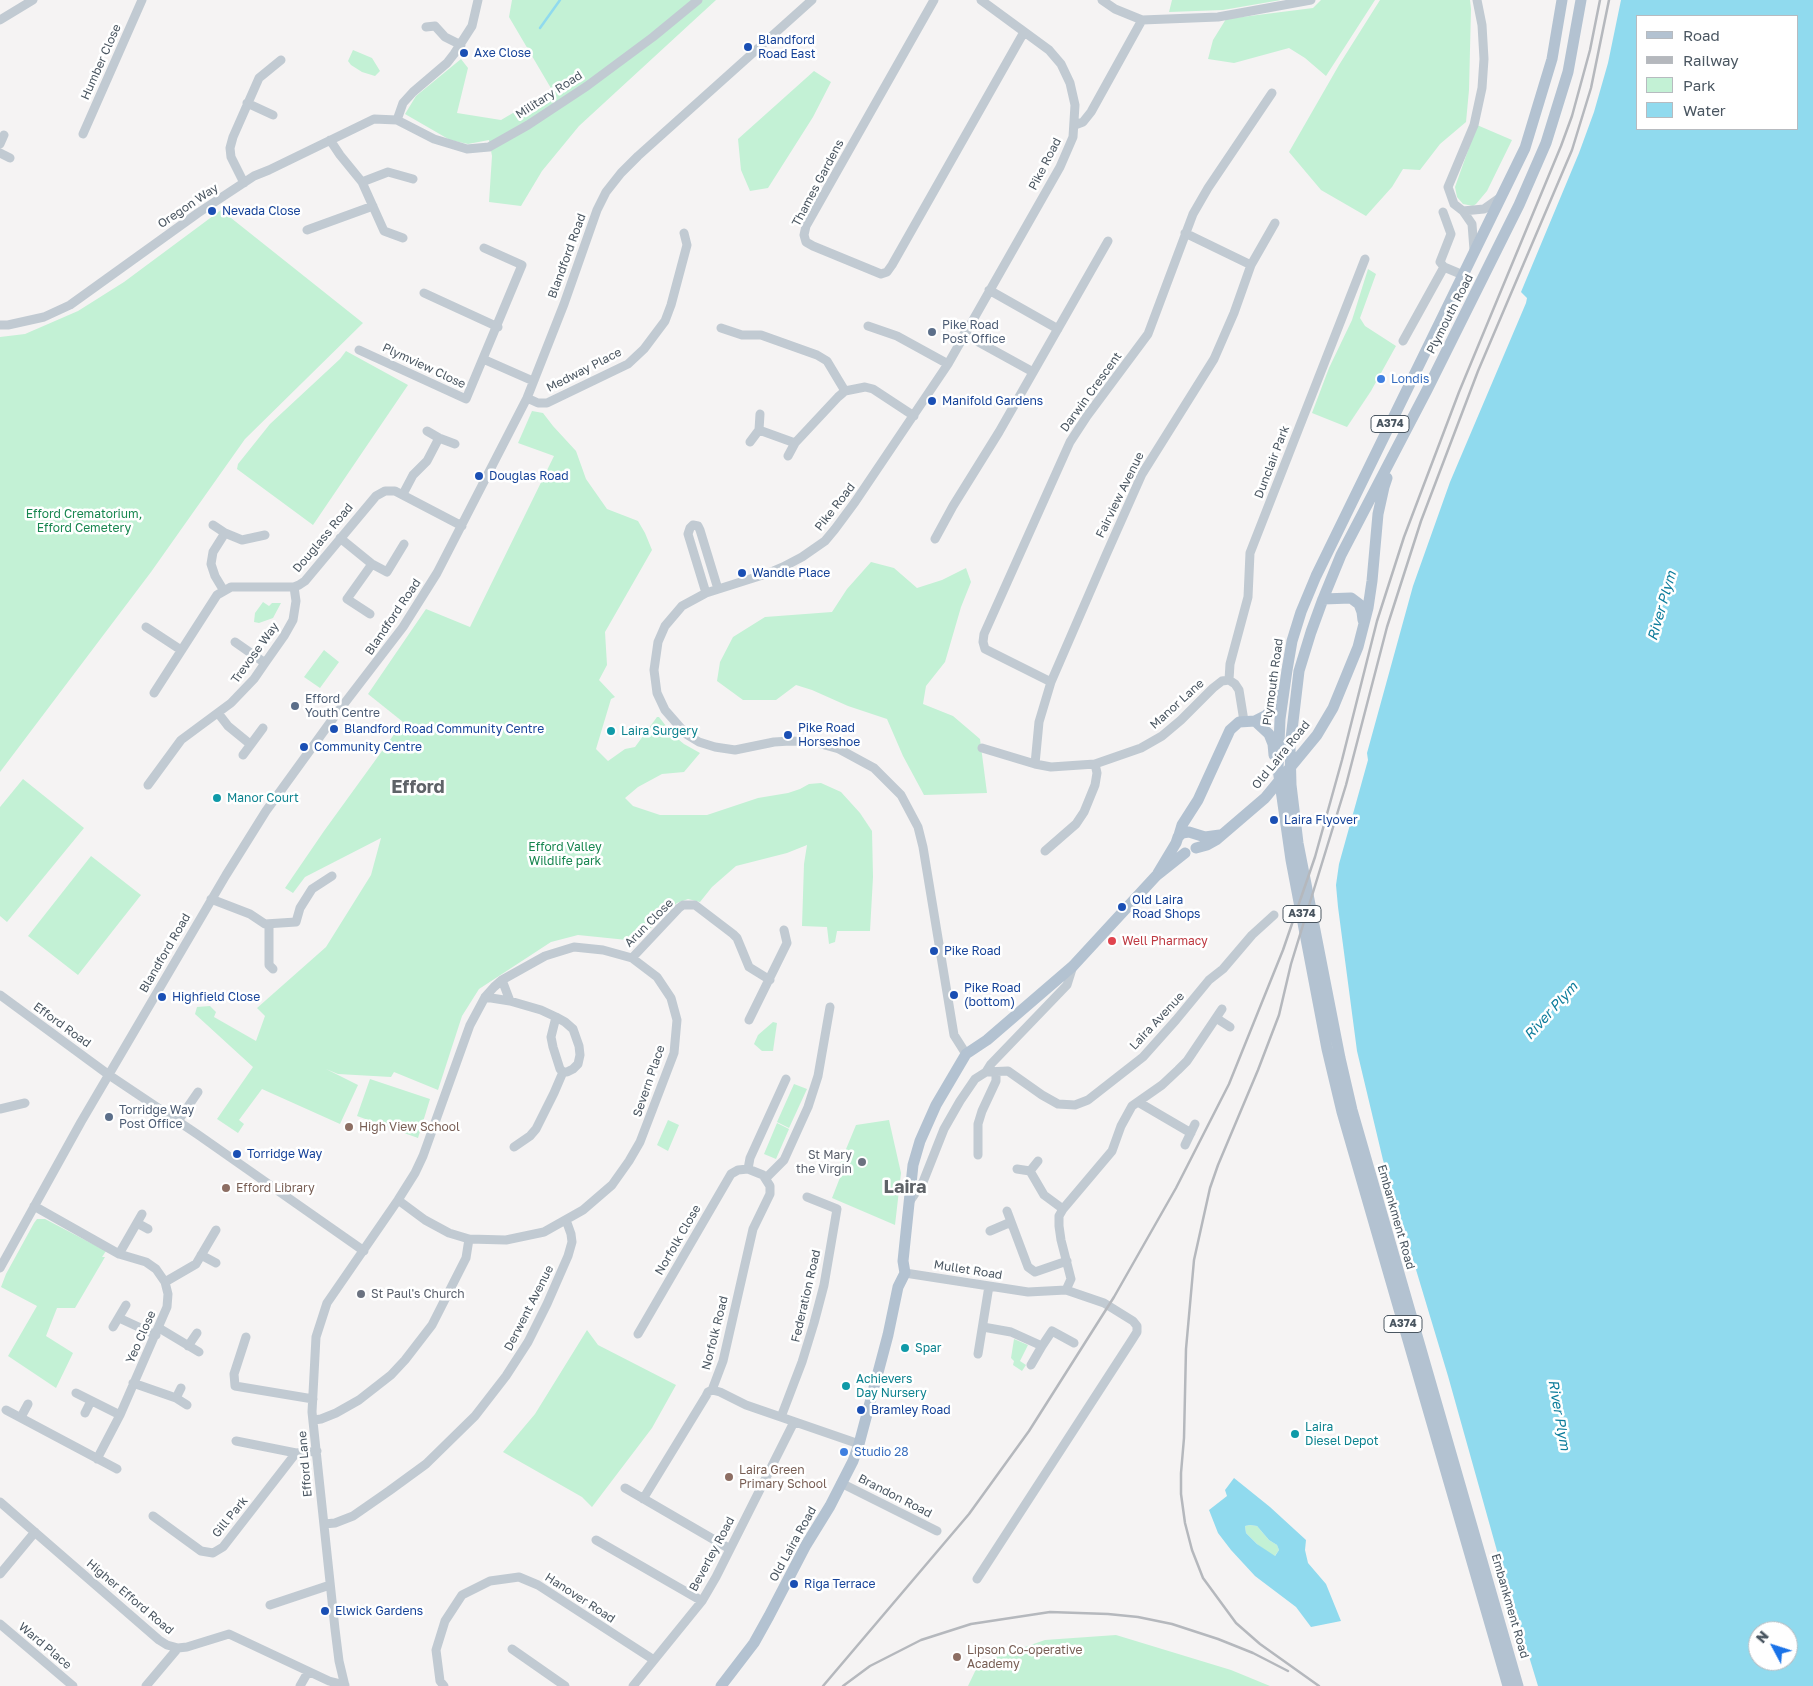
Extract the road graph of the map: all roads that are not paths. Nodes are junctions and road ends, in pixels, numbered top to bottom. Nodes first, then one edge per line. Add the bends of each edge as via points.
1 (33, 0) edge
2 (142, 0) edge
3 (478, 0) edge
4 (698, 0) edge
5 (812, 0) edge
6 (934, 0) edge
7 (981, 0) edge
8 (1102, 0) edge
9 (1311, 0) edge
10 (1477, 0) edge
11 (1562, 0) edge
12 (1581, 0) edge
13 (0, 20) edge
14 (1142, 20) junction
15 (426, 28) dead end
16 (1024, 32) junction
17 (461, 45) junction
18 (281, 60) dead end
19 (1272, 93) dead end
20 (246, 103) junction
21 (273, 115) dead end
22 (397, 120) junction
23 (1075, 125) junction
24 (83, 134) dead end
25 (4, 135) dead end
26 (330, 140) junction
27 (0, 144) edge
28 (0, 153) edge
29 (10, 158) dead end
30 (414, 179) dead end
31 (362, 182) junction
32 (244, 183) junction
33 (1504, 194) junction
34 (373, 206) junction
35 (1462, 211) junction
36 (1443, 212) dead end
37 (1275, 223) dead end
38 (307, 230) dead end
39 (684, 233) dead end
40 (1185, 233) junction
41 (403, 238) dead end
42 (1108, 241) dead end
43 (484, 248) dead end
44 (1474, 250) junction
45 (1365, 260) dead end
46 (1251, 266) junction
47 (1444, 267) junction
48 (1463, 276) junction
49 (989, 290) junction
50 (424, 293) dead end
51 (0, 325) edge
52 (868, 326) dead end
53 (498, 327) junction
54 (721, 328) dead end
55 (1058, 329) junction
56 (964, 334) junction
57 (1403, 341) dead end
58 (359, 350) dead end
59 (484, 359) junction
60 (948, 364) junction
61 (1034, 372) junction
62 (533, 381) junction
63 (1427, 390) junction
64 (845, 392) junction
65 (526, 398) junction
66 (760, 414) dead end
67 (914, 416) junction
68 (759, 430) junction
69 (427, 431) dead end
70 (439, 438) junction
71 (750, 442) dead end
72 (795, 443) junction
73 (455, 444) dead end
74 (788, 456) dead end
75 (402, 494) junction
76 (214, 525) dead end
77 (462, 526) junction
78 (226, 533) junction
79 (265, 534) dead end
80 (340, 538) junction
81 (935, 539) dead end
82 (404, 544) dead end
83 (372, 564) junction
84 (294, 586) junction
85 (718, 589) junction
86 (224, 590) junction
87 (706, 593) junction
88 (1323, 599) junction
89 (370, 614) dead end
90 (1363, 626) junction
91 (146, 627) dead end
92 (234, 642) dead end
93 (181, 650) junction
94 (265, 663) junction
95 (1287, 670) junction
96 (1229, 680) junction
97 (1051, 682) junction
98 (154, 692) dead end
99 (218, 713) junction
100 (1249, 721) junction
101 (262, 728) dead end
102 (250, 744) junction
103 (1290, 747) joint
104 (982, 748) dead end
105 (243, 755) dead end
106 (1035, 764) junction
107 (1095, 764) junction
108 (1278, 770) junction
109 (148, 785) dead end
110 (1198, 800) junction
111 (1193, 834) junction
112 (1225, 834) junction
113 (1178, 839) junction
114 (1191, 850) junction
115 (1045, 851) dead end
116 (332, 876) dead end
117 (1156, 876) junction
118 (211, 899) junction
119 (1274, 915) dead end
120 (269, 924) junction
121 (784, 930) dead end
122 (632, 958) junction
123 (1073, 966) junction
124 (273, 969) dead end
125 (502, 980) junction
126 (770, 980) junction
127 (0, 996) edge
128 (485, 997) junction
129 (510, 1001) junction
130 (830, 1007) dead end
131 (1222, 1009) dead end
132 (556, 1018) junction
133 (1216, 1018) junction
134 (749, 1020) dead end
135 (1230, 1027) dead end
136 (966, 1054) junction
137 (563, 1072) junction
138 (986, 1072) junction
139 (996, 1072) junction
140 (109, 1075) junction
141 (786, 1079) dead end
142 (198, 1092) dead end
143 (1138, 1102) junction
144 (25, 1103) dead end
145 (0, 1109) edge
146 (178, 1121) junction
147 (1195, 1124) dead end
148 (1191, 1133) junction
149 (1185, 1146) dead end
150 (514, 1147) dead end
151 (978, 1155) dead end
152 (1038, 1161) dead end
153 (748, 1168) junction
154 (1017, 1169) dead end
155 (1030, 1171) junction
156 (766, 1178) junction
157 (807, 1197) dead end
158 (398, 1200) junction
159 (909, 1201) junction
160 (34, 1206) junction
161 (1063, 1209) junction
162 (1007, 1211) dead end
163 (142, 1214) dead end
164 (566, 1220) junction
165 (1012, 1222) junction
166 (137, 1223) junction
167 (148, 1229) dead end
168 (216, 1230) dead end
169 (990, 1231) dead end
170 (469, 1239) junction
171 (364, 1251) junction
172 (119, 1254) junction
173 (201, 1255) junction
174 (1067, 1261) junction
175 (1026, 1262) junction
176 (216, 1263) dead end
177 (1016, 1266) dead end
178 (0, 1268) edge
179 (905, 1273) junction
180 (165, 1282) junction
181 (989, 1286) junction
182 (1066, 1290) junction
183 (126, 1305) dead end
184 (120, 1318) junction
185 (113, 1327) dead end
186 (983, 1327) junction
187 (157, 1332) junction
188 (197, 1333) dead end
189 (638, 1334) dead end
190 (246, 1337) dead end
191 (1074, 1343) dead end
192 (188, 1346) junction
193 (1042, 1346) junction
194 (198, 1352) dead end
195 (978, 1354) dead end
196 (1031, 1365) dead end
197 (133, 1383) junction
198 (181, 1388) dead end
199 (712, 1390) junction
200 (76, 1393) dead end
201 (176, 1398) junction
202 (313, 1399) junction
203 (91, 1401) junction
204 (28, 1404) dead end
205 (188, 1405) dead end
206 (6, 1410) dead end
207 (85, 1413) dead end
208 (120, 1415) junction
209 (21, 1417) junction
210 (781, 1417) junction
211 (314, 1420) junction
212 (794, 1422) junction
213 (236, 1441) dead end
214 (859, 1444) junction
215 (317, 1451) junction
216 (296, 1453) junction
217 (97, 1459) junction
218 (117, 1469) dead end
219 (841, 1483) junction
220 (625, 1488) dead end
221 (643, 1499) junction
222 (0, 1502) edge
223 (152, 1516) dead end
224 (324, 1524) junction
225 (35, 1532) junction
226 (937, 1532) dead end
227 (596, 1540) dead end
228 (730, 1549) junction
229 (0, 1574) edge
230 (977, 1579) dead end
231 (330, 1585) junction
232 (702, 1601) junction
233 (270, 1606) dead end
234 (0, 1624) edge
235 (178, 1648) junction
236 (512, 1650) dead end
237 (654, 1660) junction
238 (308, 1672) junction
239 (442, 1683) edge
240 (73, 1686) edge
241 (146, 1686) edge
242 (300, 1686) edge
243 (345, 1686) edge
244 (566, 1686) edge
245 (633, 1686) edge
246 (721, 1686) edge
247 (1508, 1686) edge
248 (1518, 1686) edge

1 - 13 street
2 - 24 street, Humber Close
3 - 17 street via 472,26
4 - 22 street, Military Road via 587,86 489,146 467,149 448,144
5 - 62 street, Blandford Road via 638,156 606,192
6 - 16 street, Thames Gardens via 806,226 804,235 806,242 881,274 888,272
7 - 16 street
8 - 14 street via 1115,10
9 - 14 street via 1218,17
10 - 35 street via 1484,59 1482,88 1474,125 1448,187 1454,204
11 - 33 main road, Plymouth Road / A374 via 1552,59 1538,109
12 - 63 main road, Plymouth Road / A374 via 1568,72 1546,143 1519,205
14 - 23 street, Pike Road via 1090,112 1083,122
15 - 17 street via 435,26 445,37
16 - 23 street, Pike Road via 1049,50 1061,64 1070,83
17 - 22 street via 447,63 412,92 403,103
18 - 20 street via 259,78
19 - 40 street, Darwin Crescent via 1208,188
20 - 21 street
20 - 32 street via 230,148
22 - 26 street, Oregon Way via 374,119
23 - 49 street, Pike Road via 1060,167
25 - 27 street
26 - 31 street
26 - 32 street, Oregon Way
28 - 29 street
30 - 31 street via 388,172
31 - 34 street
32 - 51 street, Oregon Way via 70,305 44,317
33 - 35 street via 1484,209
33 - 44 main road, Plymouth Road / A374
34 - 38 street
34 - 41 street via 384,231
35 - 44 street via 1472,224
36 - 47 street via 1451,234 1440,262
37 - 46 street, Fairview Avenue
39 - 65 street, Medway Place via 688,245 671,305 665,321 644,349 628,364 548,403
40 - 46 street
40 - 97 street, Darwin Crescent via 1148,334 1070,442 984,634 985,649
42 - 55 street
43 - 53 street, Plymview Close via 522,265
44 - 48 main road, Plymouth Road / A374
45 - 96 street, Dunclair Park via 1250,554 1248,597 1230,664
46 - 97 street, Fairview Avenue via 1214,359 1142,474
47 - 48 street, Plymouth Road
47 - 57 street
48 - 95 main road, Plymouth Road / A374 via 1316,576 1292,641
49 - 55 street
49 - 56 street, Pike Road
50 - 53 street
52 - 60 street via 897,336
53 - 59 street, Plymview Close
54 - 64 street via 742,335 761,335 817,354 827,361
55 - 61 street
56 - 60 street, Pike Road
56 - 61 street
58 - 59 street, Plymview Close via 466,399
59 - 62 street
60 - 67 street, Pike Road
61 - 81 street
62 - 65 street, Blandford Road
63 - 88 main road, Plymouth Road / A374 via 1341,555
63 - 90 main road, Old Laira Road via 1384,487
64 - 67 street via 864,387 873,389
64 - 72 street
65 - 77 street, Blandford Road
66 - 68 street
67 - 85 street, Pike Road via 825,540 783,567
68 - 71 street
68 - 72 street
69 - 70 street
70 - 73 street
70 - 75 street via 427,461 413,475
72 - 74 street
75 - 77 street, Douglass Road
75 - 80 street, Douglass Road via 385,491 376,496
76 - 78 street
77 - 118 street, Blandford Road via 404,627 266,811
78 - 79 street via 242,540
78 - 86 street via 213,552 211,564
80 - 83 street
80 - 84 street, Douglass Road via 305,581
82 - 83 street via 387,572
83 - 89 street via 347,599
84 - 86 street, Douglass Road via 231,587
84 - 94 street, Trevose Way via 293,620
85 - 87 street, Pike Road
85 - 87 street via 700,530 693,525 688,534
86 - 93 street via 217,595
87 - 136 street, Pike Road via 682,606 665,626 658,642 654,670 657,693 665,710 686,734 715,747 735,750 790,741 814,742 839,749 874,768 901,796 922,840 954,1035
88 - 90 main road via 1351,598 1359,604
88 - 103 main road, Plymouth Road / A374 via 1299,671
90 - 112 main road, Old Laira Road via 1341,690 1317,735 1265,798
91 - 93 street
92 - 94 street
93 - 98 street
94 - 99 street, Trevose Way via 241,693
95 - 100 main road, Old Laira Road via 1274,708 1265,716
95 - 108 main road, Plymouth Road / A374
96 - 100 street via 1239,690
96 - 107 street, Manor Lane via 1213,688 1162,736 1142,748
97 - 106 street, Fairview Avenue via 1039,722
99 - 102 street
99 - 109 street, Trevose Way via 181,740
100 - 108 main road via 1269,734
100 - 110 main road, Old Laira Road via 1235,724 1228,734
101 - 102 street
102 - 105 street
103 - 248 main road, Embankment Road / A374 via 1291,785 1300,852 1352,1110
104 - 106 street, Manor Lane
106 - 107 street, Manor Lane via 1069,767
107 - 115 street via 1095,785 1084,812 1076,824
108 - 247 main road, Embankment Road / A374 via 1293,869 1342,1112
110 - 111 main road, Old Laira Road
110 - 113 main road, Old Laira Road via 1182,825
111 - 112 main road via 1204,837
111 - 113 main road via 1185,832
111 - 114 main road via 1197,841
112 - 114 main road, Old Laira Road
113 - 114 main road via 1179,850
113 - 117 main road, Old Laira Road
114 - 117 main road, Old Laira Road
116 - 120 street via 312,889 300,908 296,922
117 - 123 main road, Old Laira Road
118 - 120 street
118 - 140 street, Blandford Road
119 - 139 street, Laira Avenue via 1209,980 1143,1057 1088,1100 1075,1105 1058,1104 1008,1072
120 - 124 street via 269,965
121 - 126 street via 787,943
122 - 125 street, Severn Place via 574,947 549,954
122 - 126 street, Arun Close via 679,908 695,905 733,934 749,967
122 - 164 street, Severn Place via 657,977 671,998 677,1020 674,1053 647,1125 629,1161 612,1185
123 - 136 main road, Old Laira Road via 987,1040
123 - 138 street, Old Laira Road via 1067,985 990,1064
125 - 128 street, Severn Place
125 - 129 street
126 - 134 street
127 - 140 street, Efford Road
128 - 129 street
128 - 158 street, Severn Place via 470,1025 423,1156
129 - 132 street
130 - 156 street via 818,1076 808,1107 784,1160
131 - 133 street
132 - 137 street via 553,1047
132 - 137 street via 573,1029 579,1046 578,1064
133 - 135 street
133 - 143 street via 1182,1066
136 - 159 main road, Old Laira Road via 936,1105 920,1141 913,1165
137 - 150 street via 536,1129
138 - 139 street, Laira Avenue
138 - 159 street, Old Laira Road via 974,1079 960,1101 944,1128 923,1182
139 - 151 street via 996,1081 978,1124
140 - 146 street
140 - 160 street, Blandford Road
141 - 153 street
142 - 146 street
143 - 148 street
143 - 161 street via 1132,1106 1121,1126 1112,1151
144 - 145 street
146 - 171 street
147 - 148 street
148 - 149 street
152 - 155 street
153 - 156 street
153 - 189 street, Norfolk Close via 731,1174
154 - 155 street
155 - 161 street via 1044,1195
156 - 199 street, Norfolk Road via 770,1194 752,1236 723,1361
157 - 210 street, Federation Road via 837,1209 814,1323
158 - 170 street, Severn Place via 436,1226
158 - 171 street, Severn Place
159 - 179 main road, Old Laira Road via 903,1260
160 - 172 street
160 - 178 street, Blandford Road
161 - 174 street via 1059,1226
162 - 165 street
163 - 166 street
164 - 170 street, Severn Place via 544,1232 506,1240
164 - 224 street, Derwent Avenue via 572,1242 547,1304 528,1342 475,1416 426,1464 389,1491 352,1516
165 - 169 street
165 - 175 street
166 - 167 street
166 - 172 street
168 - 173 street
170 - 211 street via 466,1258 432,1325 405,1360 359,1400 336,1413
171 - 202 street, Efford Lane via 331,1295 322,1318 316,1337
172 - 180 street via 146,1262
173 - 176 street
173 - 180 street via 196,1264
174 - 175 street via 1035,1272
174 - 182 street via 1071,1279
175 - 177 street
179 - 181 street, Mullet Road
179 - 214 main road, Old Laira Road via 897,1292
180 - 187 street, Yeo Close via 167,1307
181 - 182 street, Mullet Road via 1028,1292
181 - 186 street
182 - 230 street via 1104,1303 1133,1321 1137,1332
183 - 184 street
184 - 185 street
184 - 187 street
186 - 193 street via 1011,1332
186 - 195 street
187 - 192 street
187 - 197 street, Yeo Close
188 - 192 street
190 - 202 street via 234,1374 235,1386
191 - 193 street via 1052,1331
192 - 194 street
193 - 196 street
197 - 201 street
197 - 208 street, Yeo Close
198 - 201 street
199 - 210 street
199 - 221 street, Norfolk Road
200 - 203 street
201 - 205 street
202 - 211 street, Efford Lane
203 - 207 street
203 - 208 street
204 - 209 street
206 - 209 street
208 - 217 street, Yeo Close
209 - 217 street
210 - 212 street
211 - 215 street, Efford Lane
212 - 214 street
212 - 228 street, Beverley Road
213 - 216 street
214 - 219 main road, Old Laira Road
215 - 216 street
215 - 224 street, Efford Lane
216 - 223 street, Gill Park via 223,1547 213,1553 201,1551
217 - 218 street
219 - 226 street, Brandon Road
219 - 246 main road, Old Laira Road via 754,1643
220 - 221 street
221 - 228 street
222 - 225 street, Higher Efford Road
224 - 231 street, Efford Lane
225 - 229 street
225 - 235 street, Higher Efford Road via 159,1640
227 - 232 street
228 - 232 street, Beverley Road
231 - 233 street
231 - 243 street, Efford Lane
232 - 237 street, Beverley Road
234 - 240 street, Ward Place
235 - 238 street, Higher Efford Road via 229,1634
235 - 241 street
236 - 244 street
237 - 239 street, Hanover Road via 538,1585 520,1577 490,1581 462,1595 445,1620 436,1650
237 - 245 street, Beverley Road
238 - 242 street
238 - 243 street, Higher Efford Road

